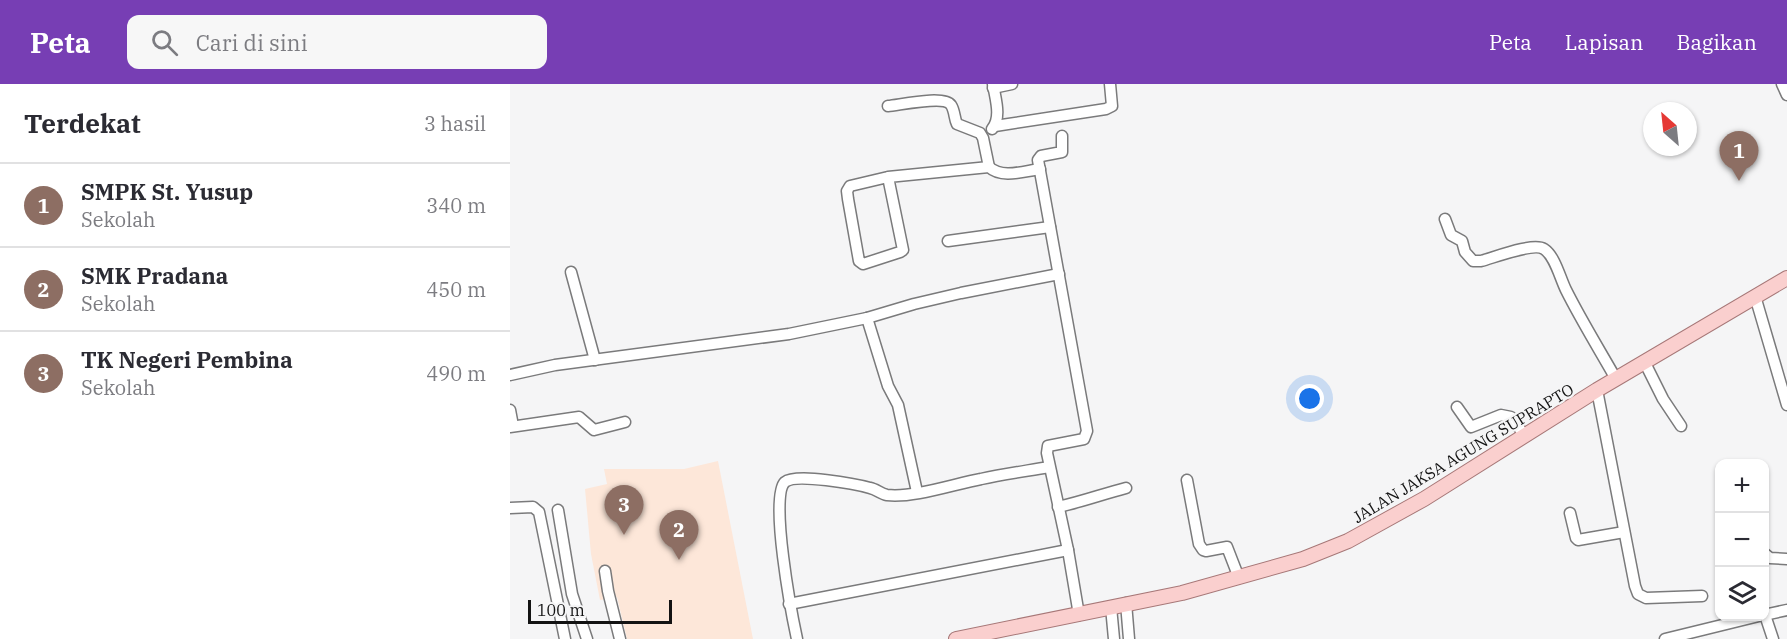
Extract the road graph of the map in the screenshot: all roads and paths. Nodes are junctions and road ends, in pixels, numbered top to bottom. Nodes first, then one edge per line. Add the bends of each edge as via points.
1 (1012, 84) edge
2 (1110, 84) edge
3 (1782, 84) edge
4 (993, 86) edge
5 (1787, 95) edge
6 (888, 106) dead end
7 (995, 126) junction
8 (982, 135) junction
9 (1062, 136) dead end
10 (989, 168) junction
11 (1040, 169) junction
12 (888, 177) junction
13 (1445, 219) dead end
14 (1050, 227) junction
15 (948, 241) dead end
16 (571, 272) dead end
17 (1059, 274) junction
18 (1787, 278) edge
19 (1755, 296) junction
20 (867, 318) junction
21 (595, 360) junction
22 (1645, 363) junction
23 (510, 375) edge
24 (1616, 379) junction
25 (1597, 390) junction
26 (1787, 405) edge
27 (1457, 407) dead end
28 (510, 410) edge
29 (626, 422) dead end
30 (511, 426) edge
31 (1681, 426) dead end
32 (1525, 436) junction
33 (1049, 467) junction
34 (1187, 480) dead end
35 (1126, 488) dead end
36 (917, 492) junction
37 (1058, 507) junction
38 (510, 508) edge
39 (558, 510) dead end
40 (1570, 513) dead end
41 (1624, 532) junction
42 (1068, 550) junction
43 (1769, 557) edge
44 (1787, 559) edge
45 (606, 572) dead end
46 (1239, 578) junction
47 (1702, 596) dead end
48 (1126, 603) junction
49 (789, 604) junction
50 (1111, 607) junction
51 (1787, 610) edge
52 (1769, 614) edge
53 (1079, 615) junction
54 (1739, 621) edge
55 (1767, 621) edge
56 (565, 639) edge
57 (586, 639) edge
58 (620, 639) edge
59 (797, 639) edge
60 (956, 639) edge
61 (1114, 639) edge
62 (1130, 639) edge
63 (1665, 639) edge
64 (1773, 639) edge

1 - 4 street
2 - 7 street via 1112,106 1106,109
3 - 5 street
4 - 7 street
6 - 8 street via 947,101 957,124
7 - 8 street
8 - 10 street
9 - 11 street via 1063,152 1039,158
10 - 11 street via 1008,174
10 - 12 street
11 - 14 street
12 - 12 street via 848,188 859,261 863,264 903,249
13 - 24 street via 1451,235 1462,241 1473,261 1528,248 1544,249
14 - 15 street
14 - 17 street
16 - 21 street
17 - 20 street
17 - 33 street via 1088,431 1084,439 1048,446
18 - 19 main road, JALAN JAKSA AGUNG SUPRAPTO
19 - 22 main road, JALAN JAKSA AGUNG SUPRAPTO
19 - 26 street
20 - 21 street via 789,334
20 - 36 street via 888,386 898,405
21 - 23 street
22 - 24 main road, JALAN JAKSA AGUNG SUPRAPTO
22 - 31 street
24 - 25 main road, JALAN JAKSA AGUNG SUPRAPTO
25 - 32 main road, JALAN JAKSA AGUNG SUPRAPTO
25 - 41 street
27 - 32 street via 1472,427 1506,414
28 - 30 street
29 - 30 street via 594,430 579,417
32 - 46 main road, JALAN JAKSA AGUNG SUPRAPTO via 1348,542
33 - 36 street
33 - 37 street
34 - 46 street via 1199,544 1206,551 1227,547
35 - 37 street
36 - 49 street via 886,495 871,488 798,478 784,483 780,515
37 - 42 street
38 - 56 street via 533,507 539,512
39 - 57 street via 572,594
40 - 41 street via 1578,540
41 - 47 street via 1638,594 1646,598
42 - 49 street
42 - 53 street
43 - 44 street
45 - 58 street
46 - 48 main road, JALAN JAKSA AGUNG SUPRAPTO
48 - 50 main road, JALAN JAKSA AGUNG SUPRAPTO
48 - 62 street
49 - 59 street
50 - 53 main road, JALAN JAKSA AGUNG SUPRAPTO
50 - 61 street
51 - 52 street
53 - 60 main road, JALAN JAKSA AGUNG SUPRAPTO
54 - 63 street
55 - 64 street

